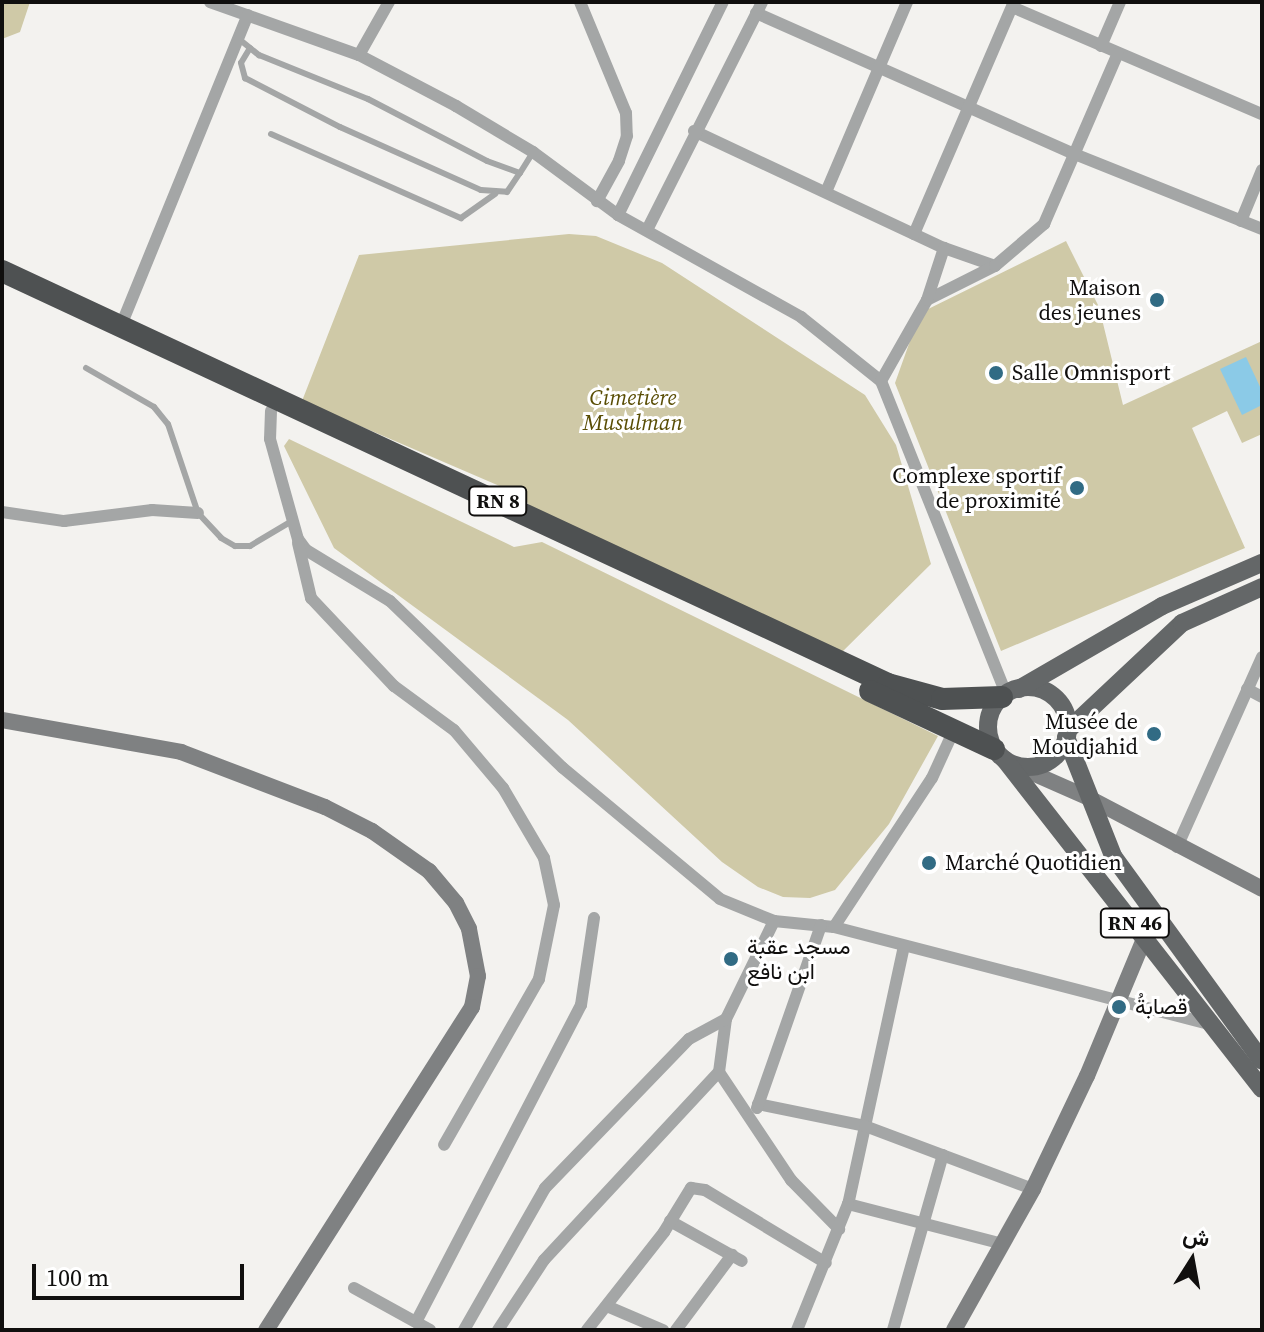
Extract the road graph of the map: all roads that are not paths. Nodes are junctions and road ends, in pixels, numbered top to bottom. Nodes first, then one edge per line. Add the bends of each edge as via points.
1 (210, 2) edge
2 (389, 2) edge
3 (580, 2) edge
4 (723, 2) edge
5 (907, 2) edge
6 (1120, 2) edge
7 (1013, 4) edge
8 (759, 7) edge
9 (248, 15) junction
10 (238, 38) junction
11 (1101, 46) junction
12 (250, 48) junction
13 (1118, 53) junction
14 (359, 55) junction
15 (878, 68) junction
16 (969, 108) junction
17 (1262, 114) edge
18 (694, 131) junction
19 (271, 134) dead end
20 (533, 152) junction
21 (1077, 155) junction
22 (1262, 170) edge
23 (520, 173) junction
24 (826, 192) junction
25 (495, 194) junction
26 (597, 201) junction
27 (618, 215) junction
28 (1241, 221) junction
29 (1262, 229) edge
30 (647, 230) junction
31 (914, 234) junction
32 (944, 248) junction
33 (995, 266) junction
34 (2, 271) edge
35 (2, 287) edge
36 (927, 300) junction
37 (120, 328) junction
38 (86, 368) dead end
39 (881, 381) junction
40 (271, 411) junction
41 (2, 512) edge
42 (198, 513) junction
43 (292, 521) junction
44 (298, 539) junction
45 (1262, 563) edge
46 (1262, 587) edge
47 (1262, 657) edge
48 (1247, 689) junction
49 (1009, 693) junction
50 (1262, 697) edge
51 (2, 720) edge
52 (954, 730) junction
53 (1067, 734) junction
54 (1004, 758) junction
55 (1089, 798) junction
56 (1177, 847) junction
57 (1262, 889) edge
58 (594, 918) dead end
59 (774, 921) junction
60 (828, 926) junction
61 (1152, 931) junction
62 (904, 946) junction
63 (1119, 1005) junction
64 (726, 1019) junction
65 (1212, 1025) junction
66 (1262, 1061) edge
67 (719, 1072) junction
68 (1262, 1089) edge
69 (758, 1104) junction
70 (751, 1122) junction
71 (865, 1126) junction
72 (444, 1145) dead end
73 (943, 1155) junction
74 (1033, 1189) junction
75 (848, 1204) junction
76 (670, 1221) junction
77 (925, 1221) junction
78 (839, 1229) junction
79 (1003, 1244) junction
80 (826, 1263) junction
81 (354, 1288) dead end
82 (609, 1307) junction
83 (416, 1322) junction
84 (266, 1330) edge
85 (430, 1330) edge
86 (464, 1330) edge
87 (498, 1330) edge
88 (587, 1330) edge
89 (663, 1330) edge
90 (676, 1330) edge
91 (797, 1330) edge
92 (893, 1330) edge
93 (954, 1330) edge

1 - 9 street
2 - 14 street
3 - 26 street via 626,113 627,136 619,161
4 - 27 street
5 - 15 street
6 - 11 street
7 - 11 street
7 - 16 street
8 - 15 street
8 - 18 street
9 - 10 street
9 - 14 street
10 - 12 lane
10 - 37 street
11 - 13 street
12 - 23 lane
12 - 25 lane via 241,63 245,78 340,127
13 - 17 street
13 - 21 street
14 - 20 street
15 - 16 street
15 - 24 street
16 - 21 street
16 - 31 street
18 - 24 street
18 - 30 street
19 - 25 lane via 461,218
20 - 23 lane
20 - 26 street
21 - 28 street
21 - 33 street via 1044,224
22 - 28 street
23 - 25 lane via 507,192
24 - 31 street
26 - 27 street
27 - 30 street
28 - 29 street
30 - 39 street via 801,317
31 - 32 street
32 - 33 street
32 - 36 street
33 - 36 street
34 - 37 highway, RN 8
35 - 40 highway, RN 8
36 - 39 street
37 - 49 highway, RN 8 via 888,684 942,699
38 - 42 lane via 154,407 168,424
39 - 49 street
40 - 43 street via 270,439
40 - 52 highway, RN 8
41 - 42 street via 64,521 152,510
42 - 43 lane via 235,546 250,546
43 - 44 street
44 - 59 street via 390,601 563,768 720,899
44 - 72 street via 311,598 394,686 454,730 503,788 544,858 554,905 539,979
45 - 49 main road via 1162,606
46 - 53 main road via 1170,632
47 - 48 street
48 - 50 street
48 - 56 street
49 - 53 main road via 1053,697
49 - 54 main road via 988,724
51 - 84 main road via 181,752 325,807 372,831 429,871 456,903 469,929 478,976 472,1007
52 - 54 highway, RN 8
52 - 60 street via 932,778
53 - 54 main road via 1061,750 1040,765
53 - 55 main road, RN 46
54 - 55 main road
54 - 61 main road, RN 46
55 - 56 main road
55 - 61 main road, RN 46
56 - 57 main road
58 - 83 street via 581,1005
59 - 60 street
59 - 64 street
60 - 62 street
60 - 69 street
61 - 63 main road
61 - 65 main road, RN 46
61 - 66 main road, RN 46
62 - 63 street
62 - 71 street
63 - 65 street
63 - 74 main road
64 - 67 street
64 - 86 street via 689,1039 545,1188
65 - 68 main road, RN 46
67 - 70 street
67 - 87 street via 544,1260
69 - 70 street
69 - 71 street
70 - 78 street via 791,1180
71 - 73 street
71 - 75 street
73 - 74 street
73 - 77 street
74 - 79 main road
75 - 77 street
75 - 78 street
76 - 80 street via 687,1190 699,1188
76 - 82 street
76 - 90 street via 737,1258
77 - 79 street
77 - 92 street
78 - 80 street
79 - 93 main road
80 - 91 street
81 - 83 street
82 - 88 street
82 - 89 street
83 - 85 street

